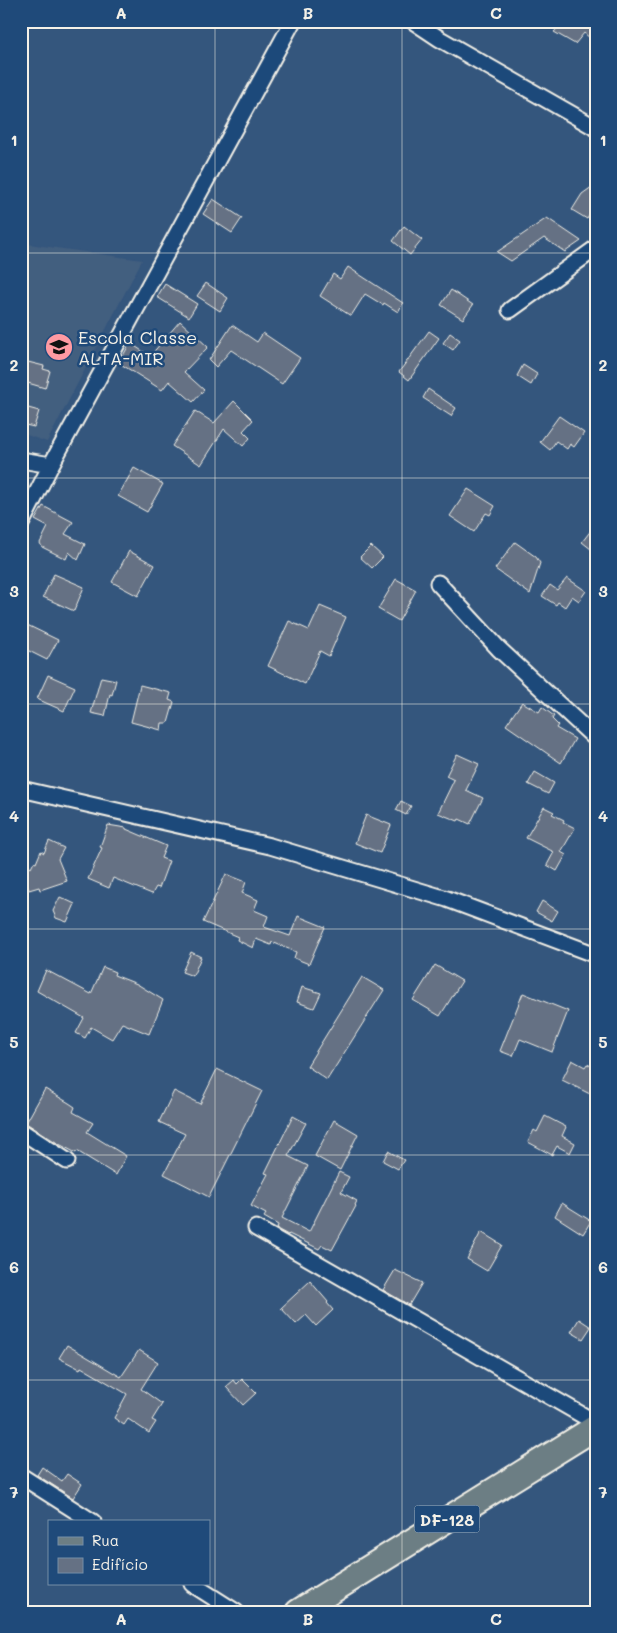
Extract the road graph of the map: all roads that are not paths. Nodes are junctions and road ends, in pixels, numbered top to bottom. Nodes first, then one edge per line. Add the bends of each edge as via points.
1 (293, 21) edge
2 (413, 21) edge
3 (596, 128) edge
4 (596, 248) edge
5 (510, 310) dead end
6 (21, 460) edge
7 (51, 465) junction
8 (21, 524) edge
9 (438, 583) dead end
10 (596, 739) edge
11 (21, 789) edge
12 (596, 955) edge
13 (21, 1131) edge
14 (68, 1161) dead end
15 (256, 1228) dead end
16 (596, 1423) edge
17 (596, 1427) edge
18 (21, 1476) edge
19 (90, 1520) edge
20 (195, 1586) edge
21 (236, 1612) edge
22 (298, 1612) edge

1 - 7 street
2 - 3 street
4 - 5 street
6 - 7 street
7 - 8 street
9 - 10 street via 499,649
11 - 12 street via 270,846 447,900
13 - 14 street
15 - 16 street
17 - 22 main road, DF-128 / DF-128
18 - 19 street
20 - 21 street

